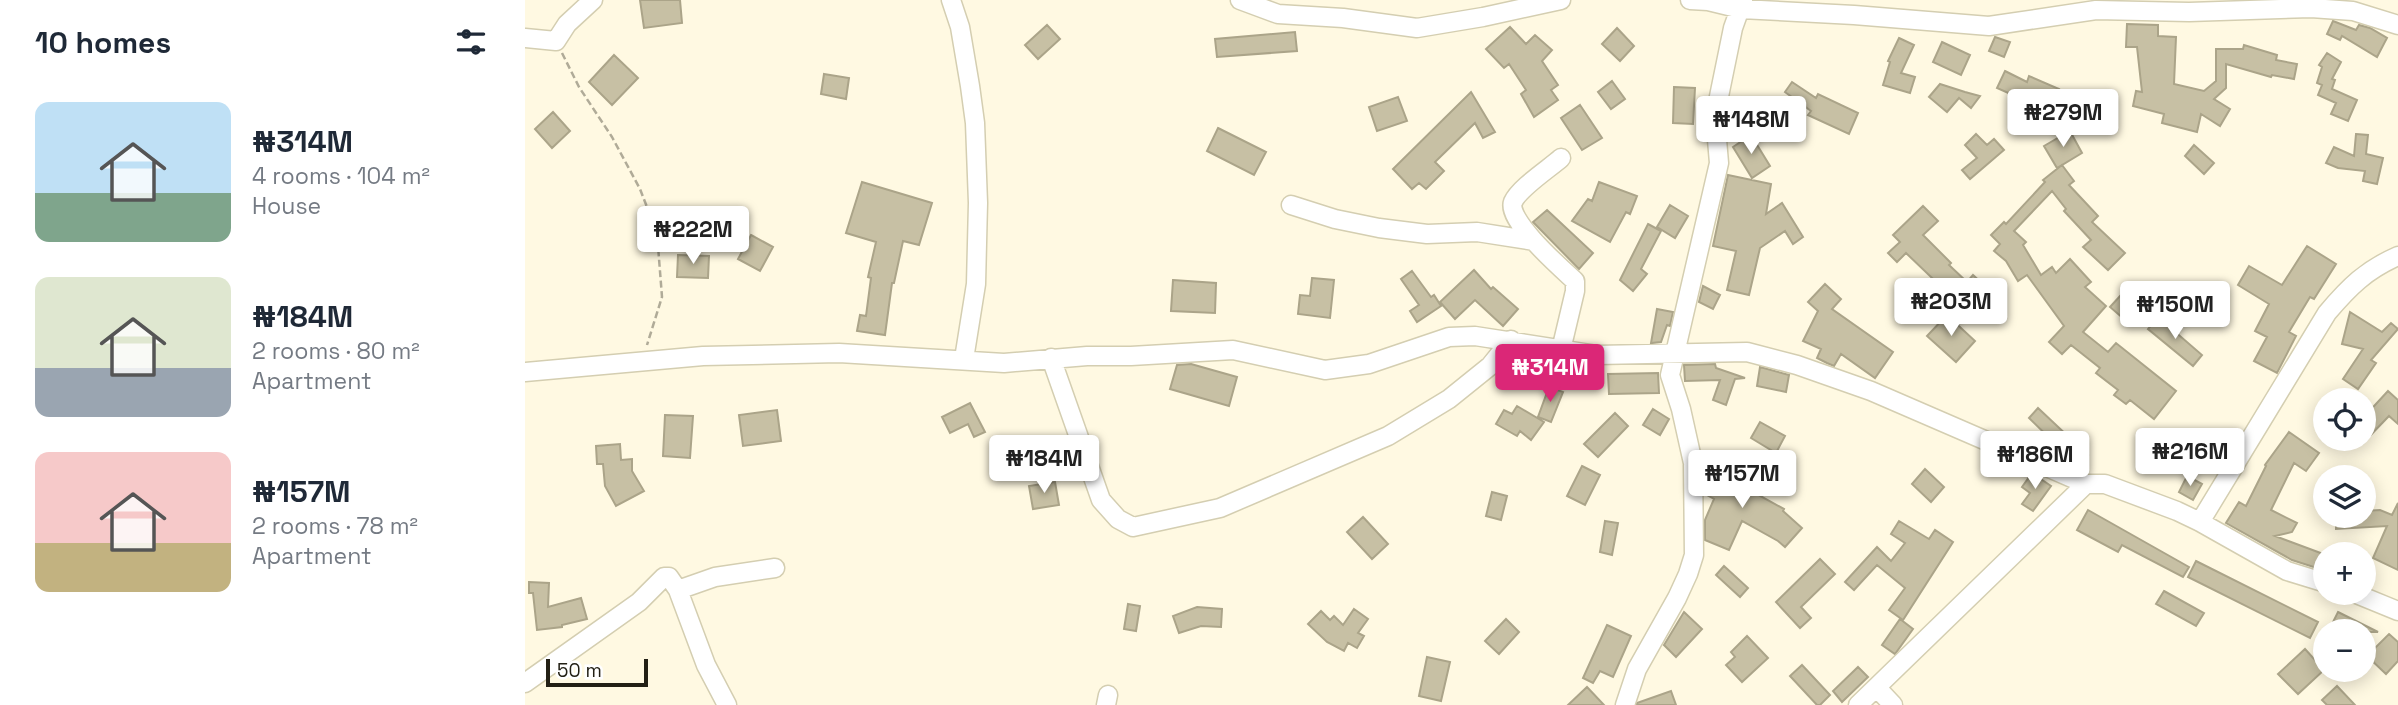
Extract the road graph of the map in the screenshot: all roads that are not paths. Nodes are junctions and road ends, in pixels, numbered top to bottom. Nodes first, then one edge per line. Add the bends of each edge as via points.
1 (593, 0) edge
2 (951, 0) edge
3 (1240, 0) edge
4 (1561, 0) edge
5 (1690, 0) edge
6 (1742, 5) edge
7 (1485, 9) edge
8 (2398, 25) edge
9 (525, 37) edge
10 (1562, 158) dead end
11 (1291, 205) dead end
12 (1534, 241) junction
13 (2398, 256) edge
14 (1511, 340) junction
15 (1561, 350) junction
16 (1674, 353) junction
17 (1051, 358) junction
18 (964, 359) junction
19 (525, 372) edge
20 (2086, 484) junction
21 (2200, 522) junction
22 (775, 568) dead end
23 (2313, 579) edge
24 (678, 590) junction
25 (2376, 602) edge
26 (2398, 611) edge
27 (525, 683) edge
28 (1877, 688) junction
29 (727, 705) edge
30 (1625, 705) edge
31 (1858, 705) edge
32 (1893, 705) edge

1 - 9 street via 567,23 556,41
2 - 18 street via 960,27 975,123 978,203 976,284
3 - 7 street via 1278,15 1417,28
4 - 7 street
5 - 6 street
6 - 8 street via 1989,26 2096,10 2323,8 2353,11
6 - 16 street via 1715,116 1719,163
10 - 12 street via 1513,203 1513,214
11 - 12 street via 1379,228 1427,234 1476,232
12 - 15 street via 1574,281
13 - 21 street via 2351,285 2327,313
14 - 15 street
14 - 17 street via 1449,337 1369,363 1325,370 1233,350
14 - 17 street via 1490,366 1449,399 1388,436 1220,508 1133,527 1118,519 1101,500
15 - 16 street via 1597,355
16 - 20 street via 1747,352 1797,365 1871,391
16 - 30 street via 1670,375 1693,463 1693,555 1677,598 1637,670
17 - 18 street via 1004,363
18 - 19 street via 839,353 703,356
20 - 21 street via 2105,484
20 - 28 street
21 - 23 street via 2287,571
22 - 24 street via 715,577
24 - 27 street via 673,580 664,577 639,602
24 - 29 street via 706,665
25 - 26 street
28 - 31 street
28 - 32 street

